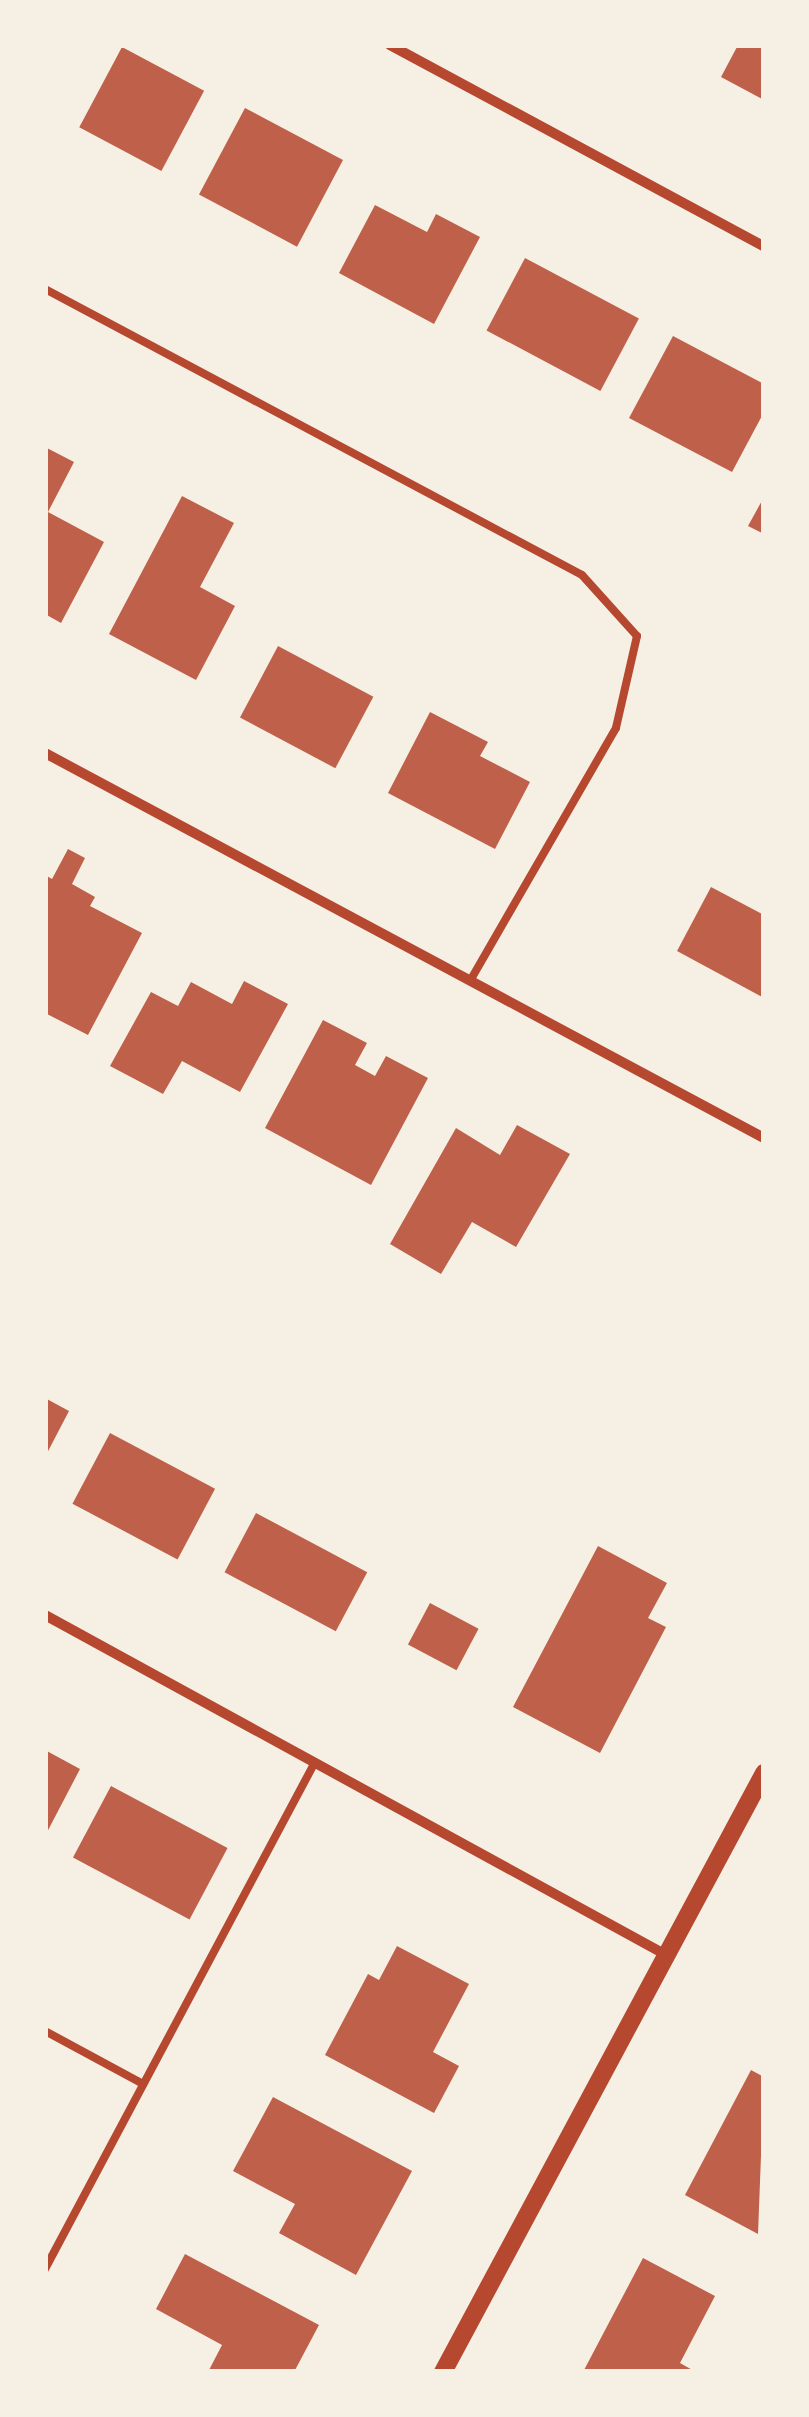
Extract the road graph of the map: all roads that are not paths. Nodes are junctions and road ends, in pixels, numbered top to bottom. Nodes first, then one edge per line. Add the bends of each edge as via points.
1 (390, 45) edge
2 (764, 246) edge
3 (45, 289) edge
4 (45, 753) edge
5 (470, 981) junction
6 (764, 1138) edge
7 (45, 1615) edge
8 (315, 1762) junction
9 (764, 1773) edge
10 (671, 1958) junction
11 (45, 2031) edge
12 (143, 2084) junction
13 (45, 2268) edge
14 (443, 2372) edge

1 - 2 street
3 - 5 lane via 582,575 638,636 616,728
4 - 5 street
5 - 6 street
7 - 8 street
8 - 10 street
8 - 12 lane
9 - 10 street
10 - 14 street
11 - 12 lane
12 - 13 lane

